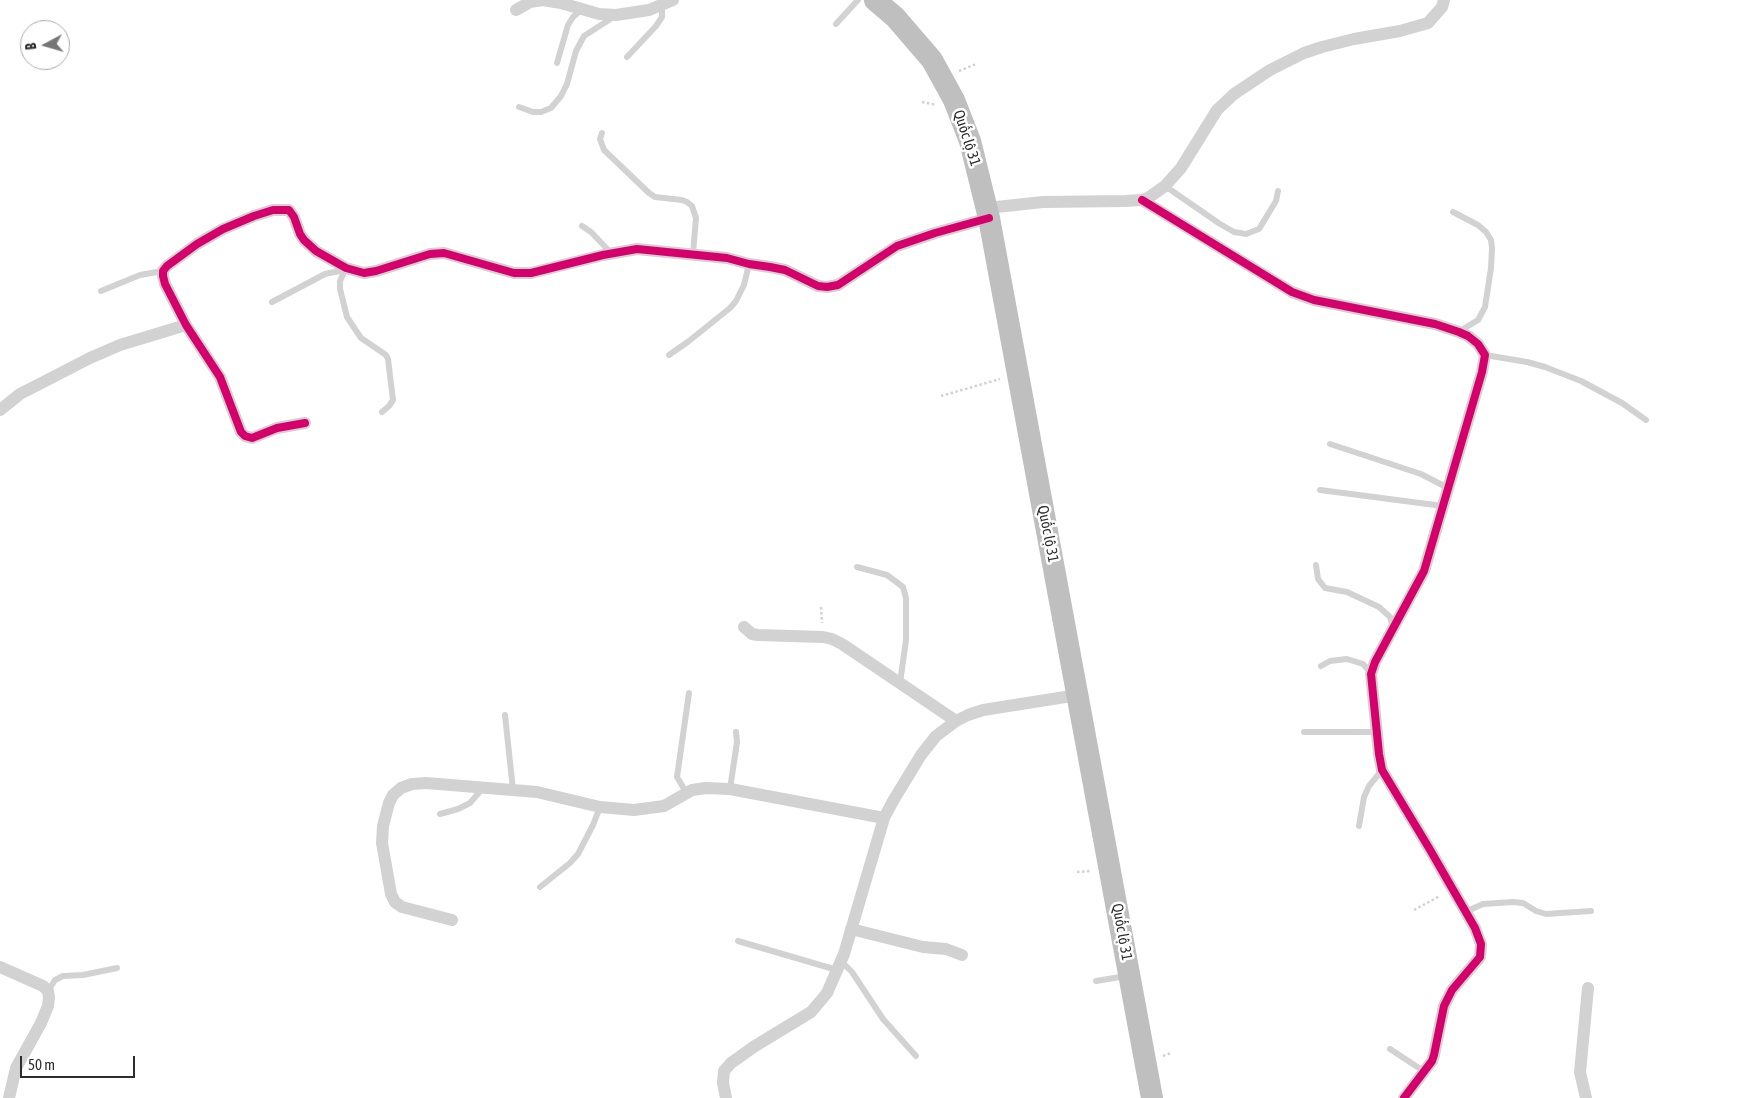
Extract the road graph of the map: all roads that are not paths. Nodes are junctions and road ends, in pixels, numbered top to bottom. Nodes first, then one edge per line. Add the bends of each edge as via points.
1 (858, 0) edge
2 (875, 0) edge
3 (1444, 0) edge
4 (667, 3) edge
5 (582, 9) junction
6 (516, 10) dead end
7 (616, 15) junction
8 (836, 24) dead end
9 (627, 57) dead end
10 (557, 63) dead end
11 (518, 107) dead end
12 (602, 133) dead end
13 (1165, 186) junction
14 (1278, 191) dead end
15 (1142, 200) junction
16 (1453, 212) dead end
17 (988, 213) junction
18 (582, 226) dead end
19 (612, 254) junction
20 (693, 254) junction
21 (749, 264) junction
22 (345, 269) junction
23 (163, 270) junction
24 (101, 291) dead end
25 (272, 302) dead end
26 (186, 325) junction
27 (1459, 332) junction
28 (669, 355) dead end
29 (1485, 355) junction
30 (0, 410) edge
31 (382, 412) dead end
32 (1646, 420) dead end
33 (304, 423) dead end
34 (1330, 444) dead end
35 (1448, 488) junction
36 (1320, 490) dead end
37 (1443, 506) junction
38 (1316, 565) dead end
39 (857, 567) dead end
40 (744, 627) dead end
41 (1394, 628) junction
42 (1321, 666) dead end
43 (1371, 674) junction
44 (899, 684) junction
45 (689, 693) dead end
46 (1078, 695) junction
47 (505, 716) dead end
48 (956, 721) junction
49 (736, 732) dead end
50 (1304, 732) dead end
51 (1376, 732) junction
52 (1382, 770) junction
53 (483, 788) junction
54 (730, 789) junction
55 (513, 790) junction
56 (686, 792) junction
57 (600, 807) junction
58 (440, 814) dead end
59 (884, 818) junction
60 (1359, 826) dead end
61 (540, 887) dead end
62 (1591, 911) dead end
63 (1465, 912) junction
64 (452, 920) dead end
65 (851, 930) junction
66 (738, 941) dead end
67 (962, 955) dead end
68 (839, 965) junction
69 (0, 967) edge
70 (117, 968) dead end
71 (1130, 975) junction
72 (1096, 981) dead end
73 (1588, 988) dead end
74 (48, 991) junction
75 (1390, 1050) dead end
76 (916, 1056) dead end
77 (1425, 1072) junction
78 (9, 1098) edge
79 (726, 1098) edge
80 (1151, 1098) edge
81 (1404, 1098) edge
82 (1586, 1098) edge

1 - 8 lane
2 - 17 highway, Quốc lộ 31 via 932,60 954,100 970,141
3 - 13 street via 1439,12 1428,23 1304,53 1270,70 1234,94 1217,110 1181,168
4 - 7 street via 649,10
4 - 9 lane via 656,26
5 - 6 street via 536,0
5 - 7 street
5 - 10 lane via 568,25
7 - 11 lane via 584,36 576,51 567,84 551,108 532,112
12 - 20 lane via 600,139 604,150 649,193 655,197 682,200 692,206 696,218
13 - 14 lane via 1220,224 1246,234 1260,228
13 - 15 street
15 - 17 street via 1043,202
15 - 27 street via 1292,292 1314,300 1435,324
16 - 27 lane via 1486,232 1492,248 1485,307 1478,320
17 - 21 street via 897,246 838,285 818,286 785,270
17 - 46 highway, Quốc lộ 31
18 - 19 lane
19 - 20 street via 637,249
19 - 22 street via 531,273 514,273 444,253 430,254 376,271
20 - 21 street
21 - 28 lane via 744,285 730,308
22 - 23 street via 304,240 294,217 289,210 283,209 222,229
22 - 25 lane via 325,274
22 - 31 lane via 340,289 347,317 361,338 386,355 388,360 393,400
23 - 24 lane via 140,275
23 - 26 street via 165,284
26 - 30 street via 120,345 90,358 20,394
26 - 33 street via 220,377 245,436 252,438 277,428
27 - 29 street via 1478,344
29 - 32 lane via 1527,362 1581,381
29 - 35 street
34 - 35 lane via 1420,474
35 - 37 street
36 - 37 lane
37 - 41 street via 1424,571
38 - 41 lane via 1318,579 1325,588 1347,592 1380,607 1390,616
39 - 44 lane via 887,575 903,587 906,640
40 - 44 street via 758,635 832,639
41 - 43 street
42 - 43 lane via 1330,661 1346,660 1363,664
43 - 51 street
44 - 48 street
45 - 56 lane via 677,777
46 - 48 street via 983,710
46 - 71 highway, Quốc lộ 31
47 - 55 lane
48 - 59 street via 936,736 921,755
49 - 54 lane
50 - 51 lane
51 - 52 street
52 - 60 lane via 1364,797
52 - 63 street
53 - 55 street
53 - 58 lane via 470,803
53 - 64 street via 426,783 400,788 389,803 383,826 382,843 395,902 402,907
54 - 56 street via 706,788
54 - 59 street
55 - 57 street via 537,792
56 - 57 street via 656,808
57 - 61 lane via 578,854
59 - 65 street
62 - 63 lane via 1546,914 1513,902 1482,904
63 - 77 street via 1480,938 1482,951 1447,998 1434,1055
65 - 67 street
65 - 68 street
66 - 68 lane
68 - 76 lane via 852,972 883,1019
68 - 79 street via 827,993 811,1012 730,1063 724,1071
69 - 74 street
70 - 74 lane via 63,976 55,980
71 - 72 lane
71 - 80 highway, Quốc lộ 31
73 - 82 street via 1580,1072
74 - 78 street via 48,1006 16,1068
75 - 77 lane
77 - 81 street

